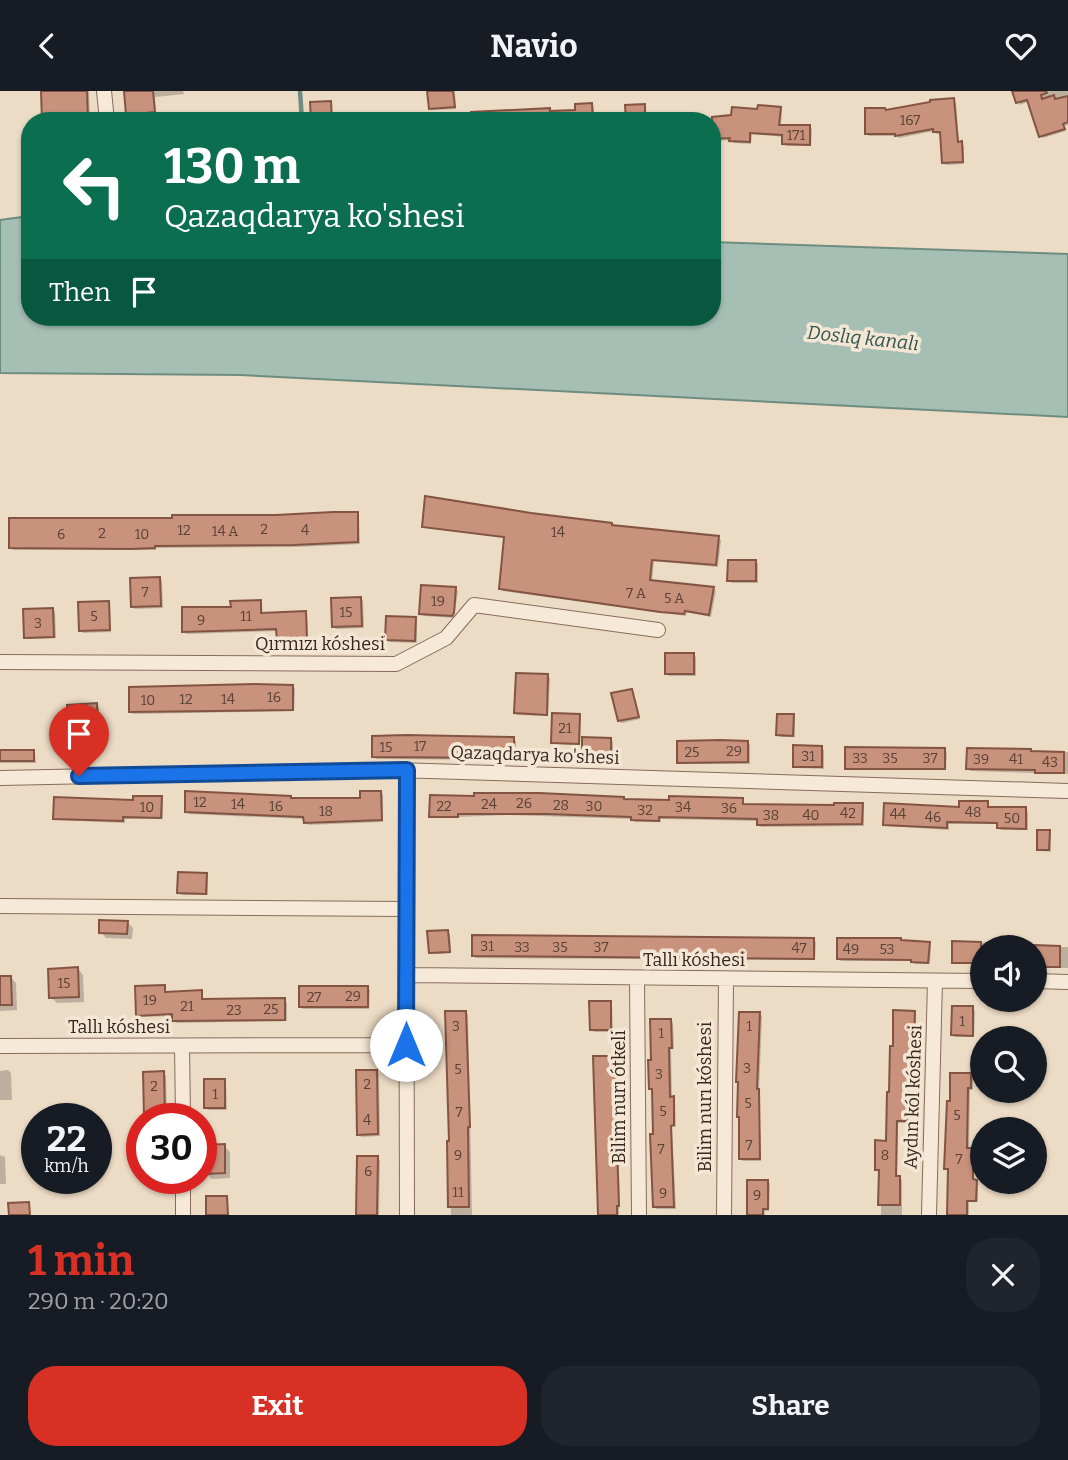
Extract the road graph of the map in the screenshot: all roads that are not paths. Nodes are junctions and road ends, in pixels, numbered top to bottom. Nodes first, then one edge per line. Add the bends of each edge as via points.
1 (104, 91) edge
2 (106, 112) edge
3 (658, 630) dead end
4 (0, 662) edge
5 (407, 770) junction
6 (0, 778) edge
7 (1068, 791) edge
8 (0, 906) edge
9 (406, 909) junction
10 (406, 975) junction
11 (637, 979) junction
12 (726, 979) junction
13 (936, 981) junction
14 (970, 981) edge
15 (1047, 981) edge
16 (1068, 982) edge
17 (406, 1045) junction
18 (0, 1046) edge
19 (182, 1046) junction
20 (183, 1103) edge
21 (183, 1194) edge
22 (183, 1215) edge
23 (407, 1215) edge
24 (639, 1215) edge
25 (724, 1215) edge
26 (929, 1215) edge

1 - 2 street
3 - 4 street, Qırmızı kóshesi via 474,605 446,638 396,664
5 - 6 street, Qazaqdarya ko'shesi
5 - 7 street, Qazaqdarya ko'shesi
5 - 9 street
8 - 9 street
9 - 10 street
10 - 11 street, Tallı kóshesi
10 - 17 street
11 - 12 street, Tallı kóshesi
11 - 24 street, Bilim nurı ótkeli
12 - 13 street, Tallı kóshesi
12 - 25 street, Bilim nurı kóshesi
13 - 14 street, Tallı kóshesi
13 - 26 street, Aydın kól kóshesi
15 - 16 street
17 - 19 street, Tallı kóshesi
17 - 23 street
18 - 19 street, Tallı kóshesi
19 - 20 street
21 - 22 street

